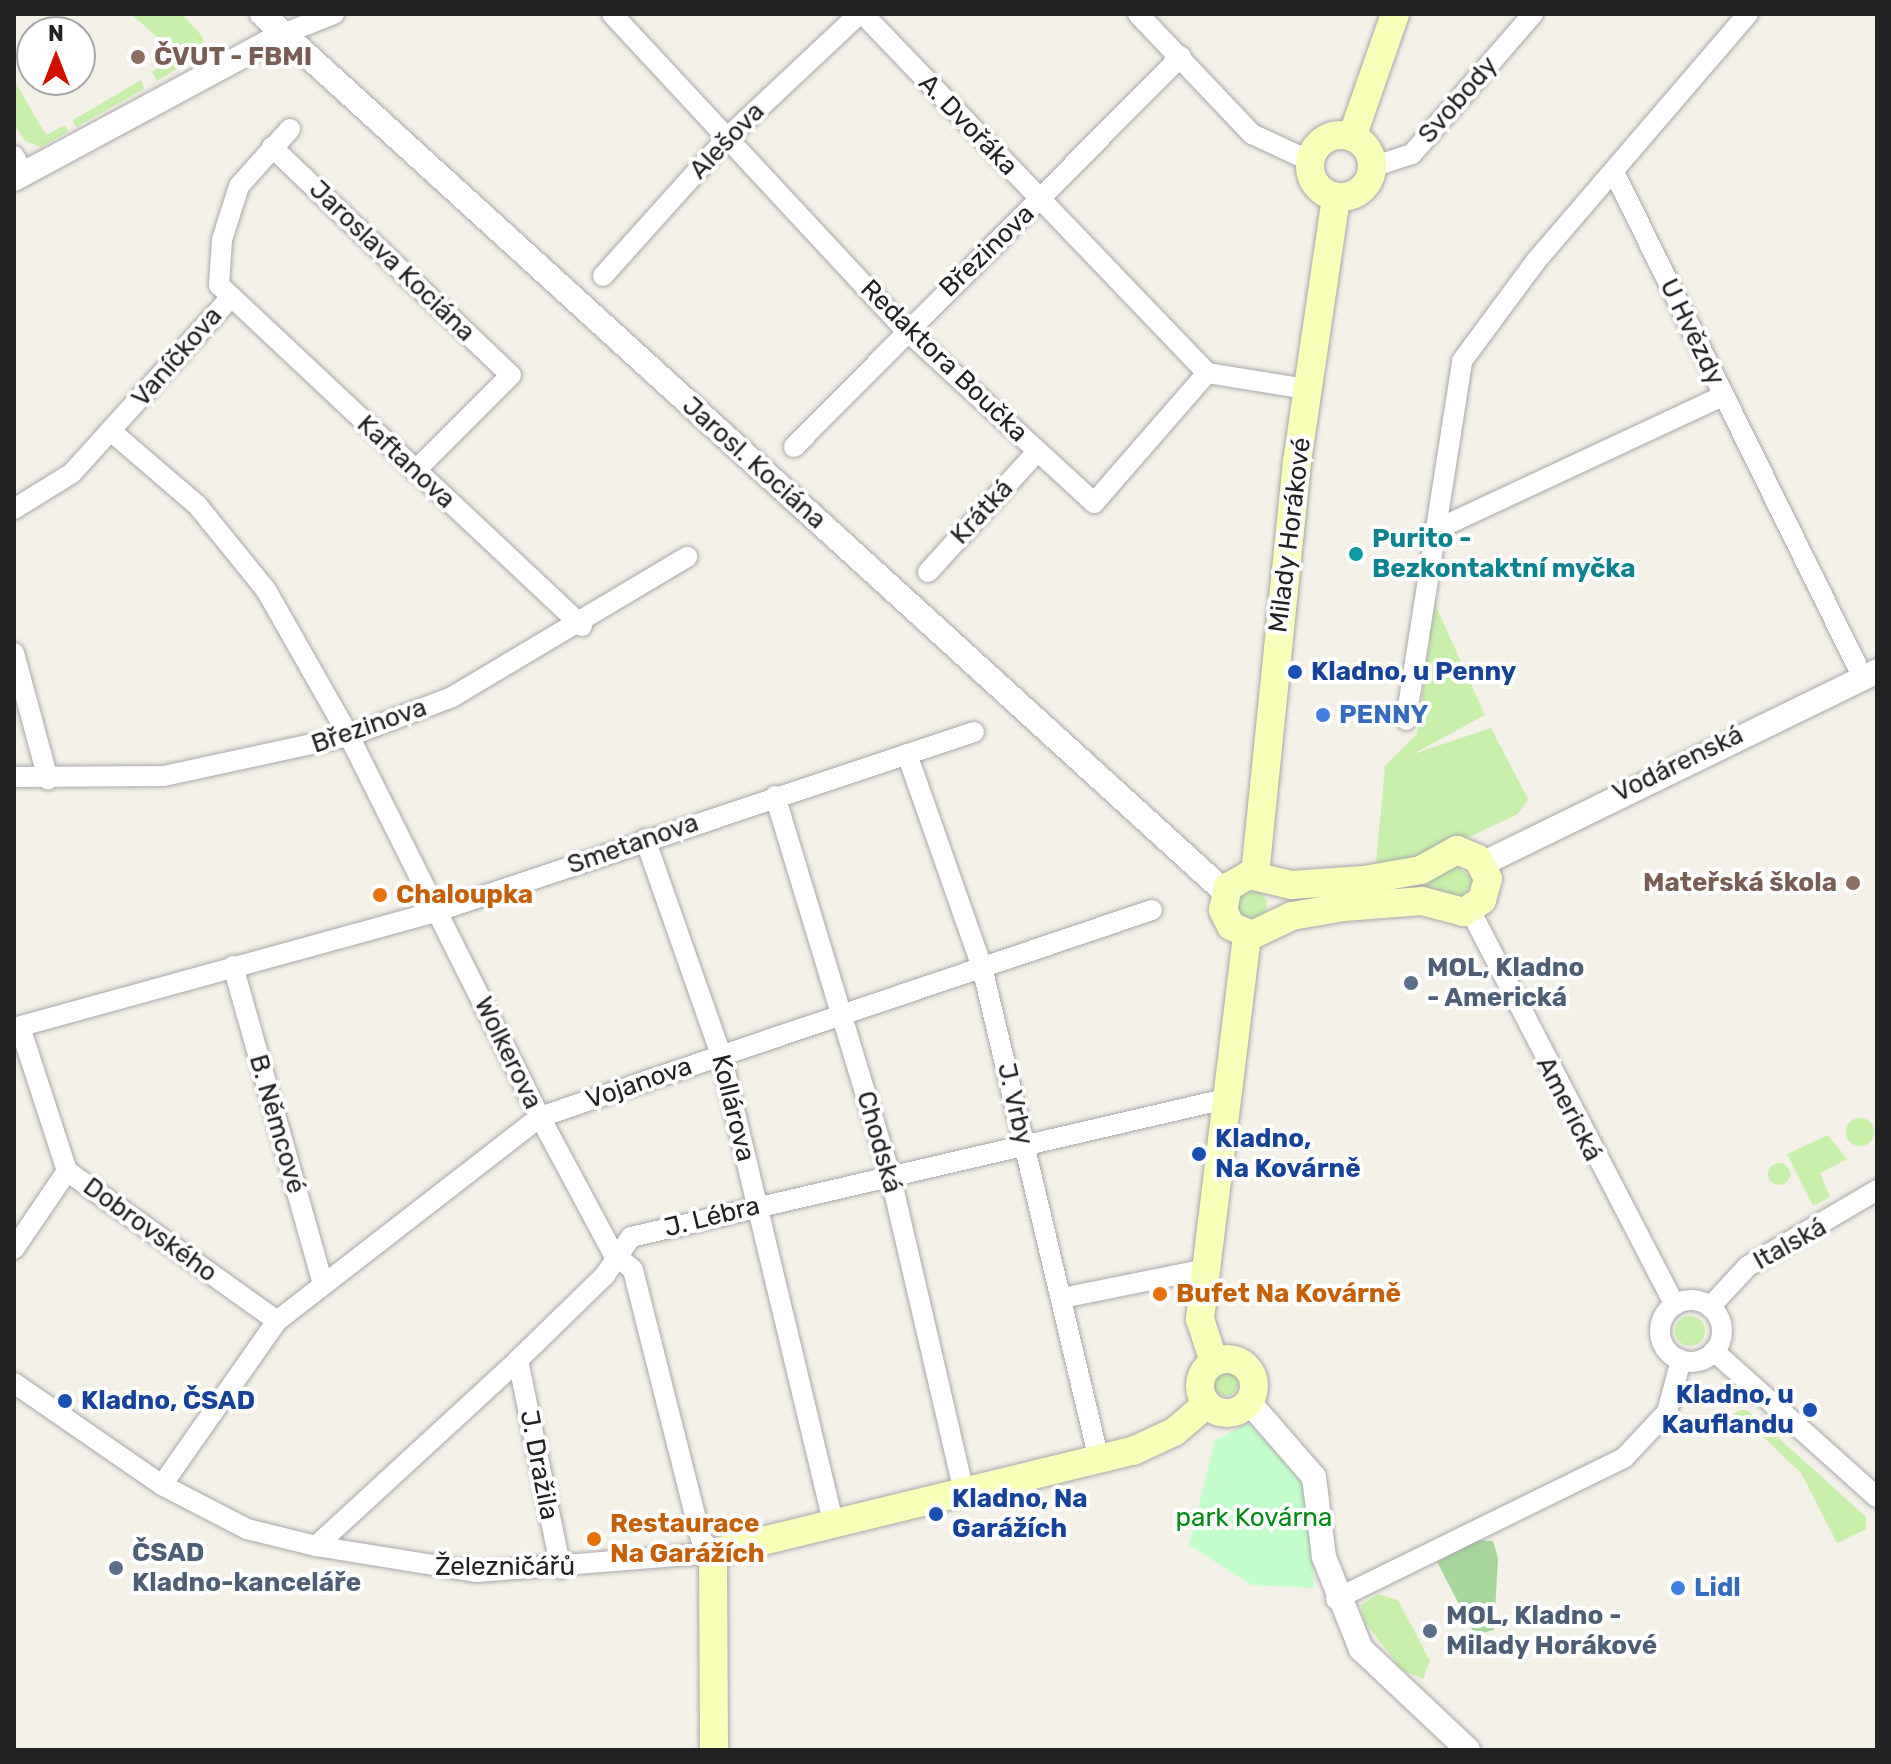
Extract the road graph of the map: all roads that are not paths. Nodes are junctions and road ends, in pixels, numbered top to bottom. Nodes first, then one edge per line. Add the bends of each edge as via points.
1 (262, 14) edge
2 (334, 14) edge
3 (612, 14) edge
4 (861, 14) edge
5 (1138, 14) edge
6 (1395, 14) edge
7 (1533, 14) edge
8 (1748, 14) edge
9 (283, 34) junction
10 (1181, 56) junction
11 (290, 129) dead end
12 (1352, 137) junction
13 (726, 139) junction
14 (272, 147) junction
15 (1310, 161) junction
16 (1372, 167) junction
17 (17, 170) edge
18 (1614, 172) junction
19 (1336, 197) junction
20 (1039, 200) junction
21 (603, 276) dead end
22 (229, 299) junction
23 (905, 329) junction
24 (1207, 373) junction
25 (1307, 389) junction
26 (1723, 396) junction
27 (112, 432) junction
28 (794, 447) dead end
29 (1037, 452) junction
30 (415, 471) junction
31 (14, 509) edge
32 (1431, 532) junction
33 (687, 557) dead end
34 (928, 572) dead end
35 (582, 626) junction
36 (14, 653) edge
37 (1870, 674) edge
38 (1406, 720) dead end
39 (974, 732) dead end
40 (349, 736) junction
41 (907, 754) junction
42 (14, 777) edge
43 (48, 779) junction
44 (775, 796) junction
45 (645, 839) junction
46 (1482, 864) junction
47 (1255, 875) junction
48 (1225, 892) junction
49 (1152, 910) dead end
50 (1470, 910) junction
51 (438, 911) junction
52 (1247, 935) junction
53 (233, 966) junction
54 (982, 967) junction
55 (842, 1014) junction
56 (17, 1028) edge
57 (721, 1055) junction
58 (1225, 1099) junction
59 (540, 1117) junction
60 (1024, 1142) junction
61 (67, 1171) junction
62 (890, 1174) junction
63 (1877, 1190) edge
64 (758, 1206) junction
65 (14, 1249) edge
66 (613, 1253) junction
67 (1206, 1269) junction
68 (322, 1281) junction
69 (1062, 1298) junction
70 (1675, 1305) junction
71 (1710, 1307) junction
72 (277, 1321) junction
73 (1714, 1351) junction
74 (518, 1360) junction
75 (1681, 1360) junction
76 (1214, 1362) junction
77 (14, 1383) edge
78 (1249, 1402) junction
79 (1207, 1404) junction
80 (1099, 1460) junction
81 (162, 1485) junction
82 (964, 1493) junction
83 (1877, 1497) edge
84 (833, 1523) junction
85 (316, 1546) junction
86 (713, 1553) junction
87 (561, 1569) junction
88 (1336, 1599) junction
89 (714, 1750) edge
90 (1468, 1750) edge

1 - 9 street, Jarosl. Kociána
2 - 9 street
3 - 13 street, Redaktora Boučka
4 - 13 street, Alešova
4 - 20 street, A. Dvořáka
5 - 10 street
6 - 12 main road
7 - 16 street, Svobody via 1412,154
8 - 18 street
9 - 17 street
9 - 48 street, Jarosl. Kociána
10 - 15 street via 1252,134
10 - 20 street, Březinova
11 - 14 street, Vaníčkova
12 - 15 main road via 1329,137
12 - 16 main road via 1366,147
13 - 21 street, Alešova
13 - 23 street, Redaktora Boučka
14 - 22 street, Vaníčkova via 239,186 222,240 217,271
14 - 30 street, Jaroslava Kociána via 511,375
15 - 19 main road via 1318,188
16 - 19 main road via 1365,187
18 - 26 street, U Hvězdy
18 - 32 street via 1462,361
19 - 25 main road, Milady Horákové
20 - 23 street, Březinova
20 - 24 street, A. Dvořáka
22 - 27 street, Vaníčkova
22 - 30 street, Kaftanova
23 - 28 street, Březinova
23 - 29 street, Redaktora Boučka
24 - 25 street
24 - 29 street, Redaktora Boučka via 1094,503
25 - 47 main road, Milady Horákové
26 - 32 street
26 - 37 street, U Hvězdy
27 - 31 street, Vaníčkova via 72,473
27 - 40 street, Wolkerova via 198,506 266,590
29 - 34 street, Krátká
30 - 35 street, Kaftanova
32 - 38 street
33 - 35 street, Březinova
35 - 40 street, Březinova via 452,697
36 - 43 street
37 - 46 street, Vodárenská
39 - 41 street, Smetanova
40 - 43 street, Březinova via 164,776
40 - 51 street, Wolkerova
41 - 44 street, Smetanova
41 - 54 street, J. Vrby
42 - 43 street, Březinova
44 - 45 street, Smetanova
44 - 55 street, Chodská
45 - 51 street, Smetanova
45 - 57 street, Kollárova
46 - 47 main road via 1451,850 1421,870 1364,880 1291,885
46 - 50 main road via 1487,890
47 - 48 main road
48 - 52 main road via 1227,922
49 - 54 street, Vojanova
50 - 52 main road via 1452,913 1422,901 1344,907 1292,916
50 - 70 street, Americká
51 - 53 street, Smetanova
51 - 59 street, Wolkerova
52 - 58 main road
53 - 56 street, Smetanova
53 - 68 street, B. Němcové
54 - 55 street, Vojanova
54 - 60 street, J. Vrby
55 - 57 street, Vojanova
55 - 62 street, Chodská
56 - 61 street, Dobrovského
57 - 59 street, Vojanova
57 - 64 street, Kollárova
58 - 60 street, J. Lébra
58 - 67 main road
59 - 66 street, Wolkerova
59 - 68 street, Vojanova
60 - 62 street, J. Lébra
60 - 69 street, J. Vrby
61 - 65 street
61 - 72 street, Dobrovského
62 - 64 street, J. Lébra
62 - 82 street, Chodská
63 - 71 street, Italská via 1748,1266
64 - 66 street, J. Lébra via 631,1237
64 - 84 street, Kollárova
66 - 74 street, J. Lébra via 605,1275
66 - 86 street, Wolkerova via 633,1270 701,1539
67 - 69 street
67 - 76 main road via 1200,1319
68 - 72 street, Vojanova
69 - 80 street, J. Vrby
70 - 71 street
70 - 75 street via 1660,1335
71 - 73 street via 1721,1326
72 - 81 street, Vojanova
73 - 75 street
73 - 83 street
74 - 85 street, J. Lébra
74 - 87 street, J. Dražila
75 - 88 street via 1667,1412 1624,1458
76 - 78 main road via 1235,1360 1247,1368 1254,1381
76 - 79 main road via 1201,1381
77 - 81 street, Železničářů
78 - 79 main road via 1232,1412
78 - 88 street via 1314,1477
79 - 80 main road, Železničářů via 1160,1440
80 - 82 main road, Železničářů
81 - 85 street, Železničářů via 247,1529
82 - 84 main road, Železničářů
84 - 86 main road, Železničářů
85 - 87 street, Železničářů via 477,1572
86 - 87 street, Železničářů
86 - 89 main road, Wolkerova
88 - 90 street via 1361,1649

